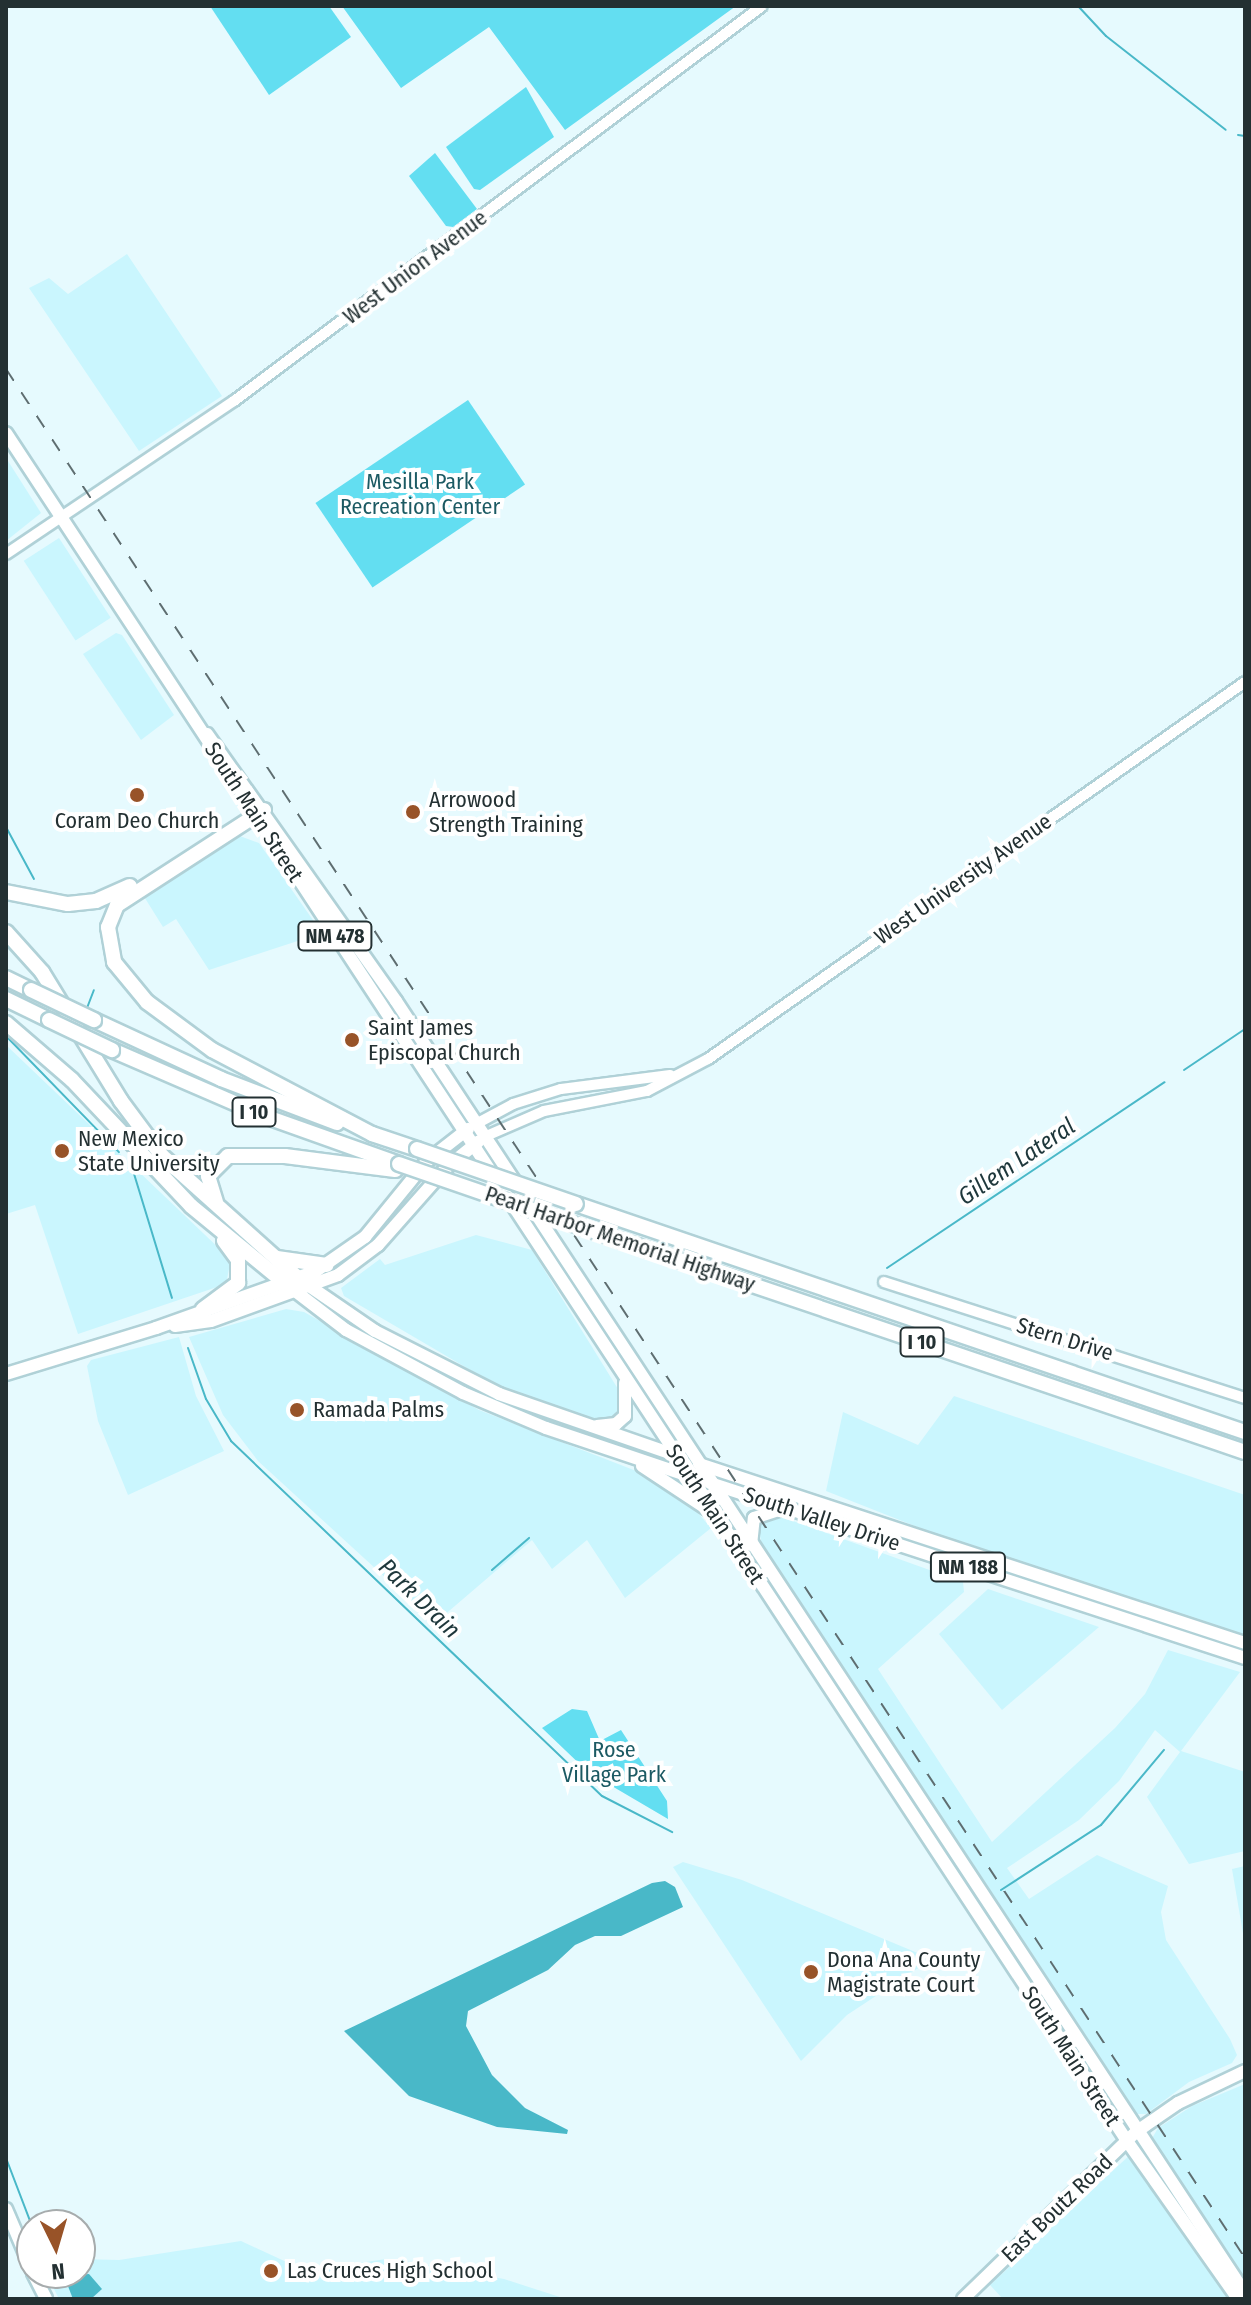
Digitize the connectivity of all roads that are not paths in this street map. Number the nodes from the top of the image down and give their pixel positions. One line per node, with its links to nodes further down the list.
1 (762, 6): 3 (street, West Union Avenue)
2 (6, 433): 3 (main road, South Main Street / NM 478)
3 (61, 518): 4 (street, West Union Avenue); 6 (main road, South Main Street / NM 478)
4 (6, 554)
5 (1245, 682): 12 (street, West University Avenue)
6 (256, 811): 7 (highway); 13 (main road, South Main Street / NM 478); 14 (main road, South Main Street / NM 478); 15 (highway)
7 (6, 892)
8 (6, 932): 20 (highway)
9 (6, 978): 15 (highway, I 10, bridge)
10 (6, 999): 18 (highway, Pearl Harbor Memorial Highway / I 10, bridge)
11 (6, 1023): 19 (highway)
12 (680, 1073): 13 (street, West University Avenue); 16 (street, West University Avenue)
13 (476, 1124): 14 (main road, West University Avenue); 16 (main road, South Main Street / NM 478)
14 (463, 1132): 17 (main road, South Main Street / NM 478); 22 (main road, West University Avenue)
15 (372, 1134): 32 (highway, Pearl Harbor Memorial Highway / I 10, bridge)
16 (484, 1137): 17 (main road, West University Avenue); 36 (main road, South Main Street / NM 478)
17 (472, 1146): 25 (main road, West University Avenue); 29 (main road, South Main Street / NM 478)
18 (398, 1168): 20 (highway); 33 (highway, Pearl Harbor Memorial Highway / I 10, bridge)
19 (191, 1206): 24 (highway); 26 (highway)
20 (235, 1223): 21 (highway)
21 (271, 1256): 22 (highway); 24 (highway)
22 (327, 1265): 24 (main road, West University Avenue)
23 (884, 1282): 30 (street, Stern Drive)
24 (294, 1286): 25 (main road, South Valley Drive / NM 188); 26 (main road); 27 (main road); 34 (main road, South Valley Drive / NM 188)
25 (312, 1288): 31 (main road, South Valley Drive / NM 188)
26 (203, 1309): 27 (main road)
27 (156, 1328): 28 (main road)
28 (6, 1374)
29 (623, 1376): 31 (main road); 35 (main road, South Main Street / NM 478)
30 (1245, 1398)
31 (579, 1424): 35 (main road, South Valley Drive / NM 188)
32 (1245, 1432)
33 (1245, 1452)
34 (619, 1453): 37 (main road, South Valley Drive / NM 188); 40 (main road)
35 (678, 1457): 36 (main road, South Valley Drive / NM 188); 37 (main road, South Main Street / NM 478)
36 (698, 1464): 38 (main road, South Main Street / NM 478); 42 (main road, South Valley Drive / NM 188)
37 (690, 1477): 38 (main road, South Valley Drive / NM 188); 40 (main road, South Main Street / NM 478)
38 (710, 1483): 39 (main road, South Valley Drive / NM 188); 41 (main road, South Main Street / NM 478)
39 (787, 1508): 41 (main road); 43 (main road, South Valley Drive / NM 188)
40 (716, 1516): 45 (main road, South Main Street / NM 478)
41 (751, 1545): 45 (main road, South Main Street / NM 478)
42 (1245, 1643)
43 (1245, 1658)
44 (1245, 2071): 45 (main road, East Boutz Road)
45 (1132, 2136): 48 (main road, South Main Street / NM 478); 49 (main road, East Boutz Road); 50 (main road, South Main Street / NM 478)
46 (6, 2209): 47 (main road)
47 (16, 2232)
48 (1245, 2293)
49 (963, 2299)
50 (1238, 2299)

